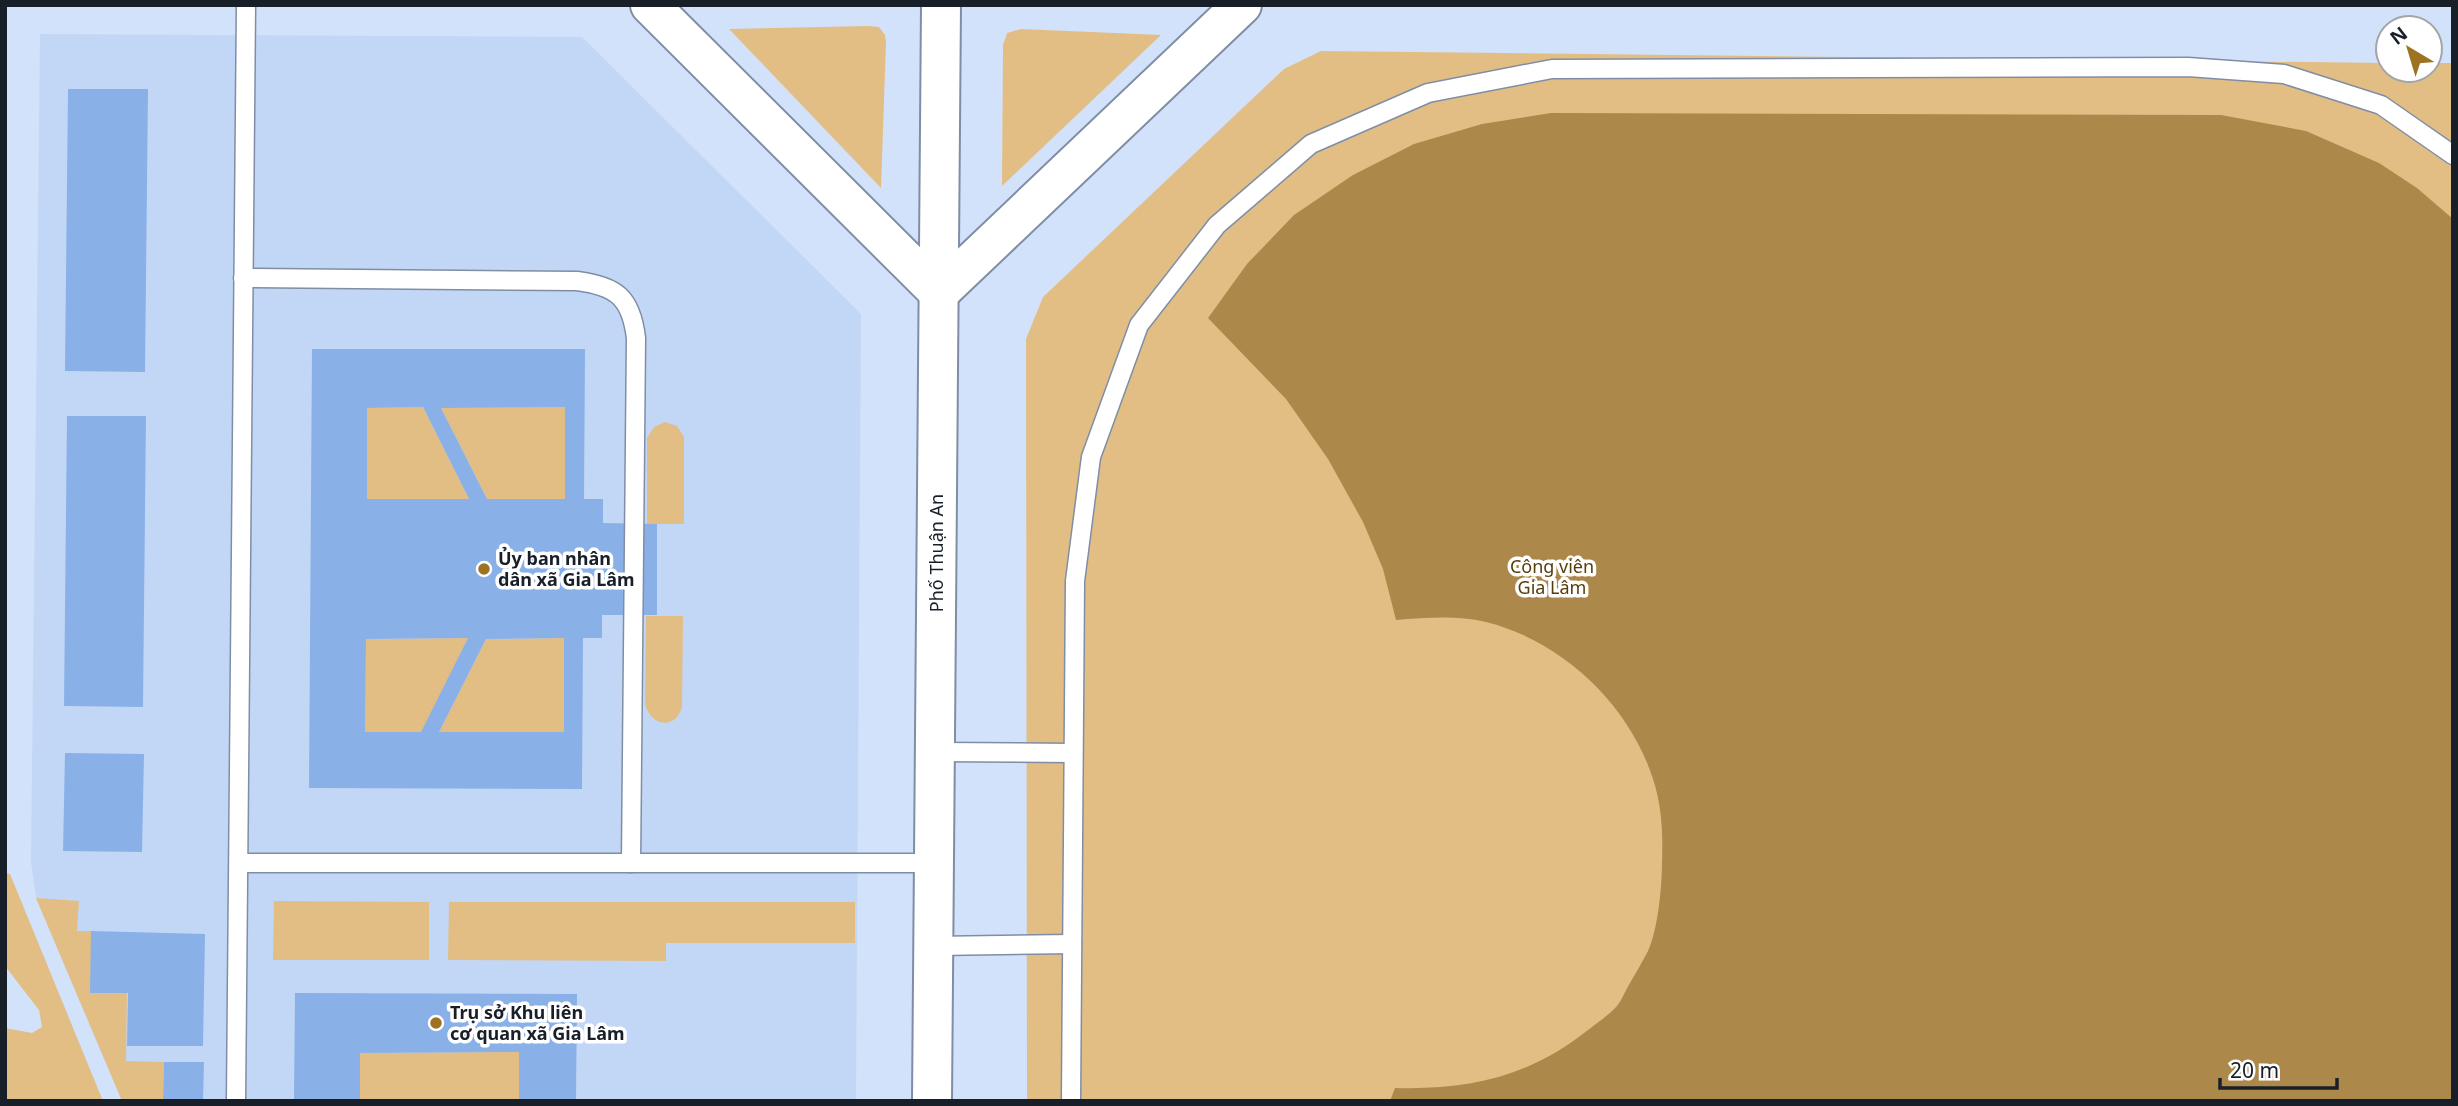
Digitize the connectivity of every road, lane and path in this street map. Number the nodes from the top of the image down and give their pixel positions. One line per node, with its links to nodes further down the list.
1 (246, 5): 6 (lane)
2 (650, 5): 7 (street)
3 (941, 5): 7 (street, Phố Thuận An)
4 (1242, 5): 7 (street)
5 (2453, 155): 9 (lane)
6 (243, 278): 10 (lane); 11 (lane)
7 (939, 293): 8 (street, Phố Thuận An)
8 (935, 752): 9 (lane); 12 (street, Phố Thuận An)
9 (1073, 753): 13 (lane)
10 (239, 863): 11 (lane); 15 (lane)
11 (631, 863): 12 (lane)
12 (934, 863): 14 (street, Phố Thuận An)
13 (1072, 944): 14 (lane); 17 (lane)
14 (934, 946): 16 (street, Phố Thuận An)
15 (236, 1101)
16 (932, 1101)
17 (1071, 1101)

